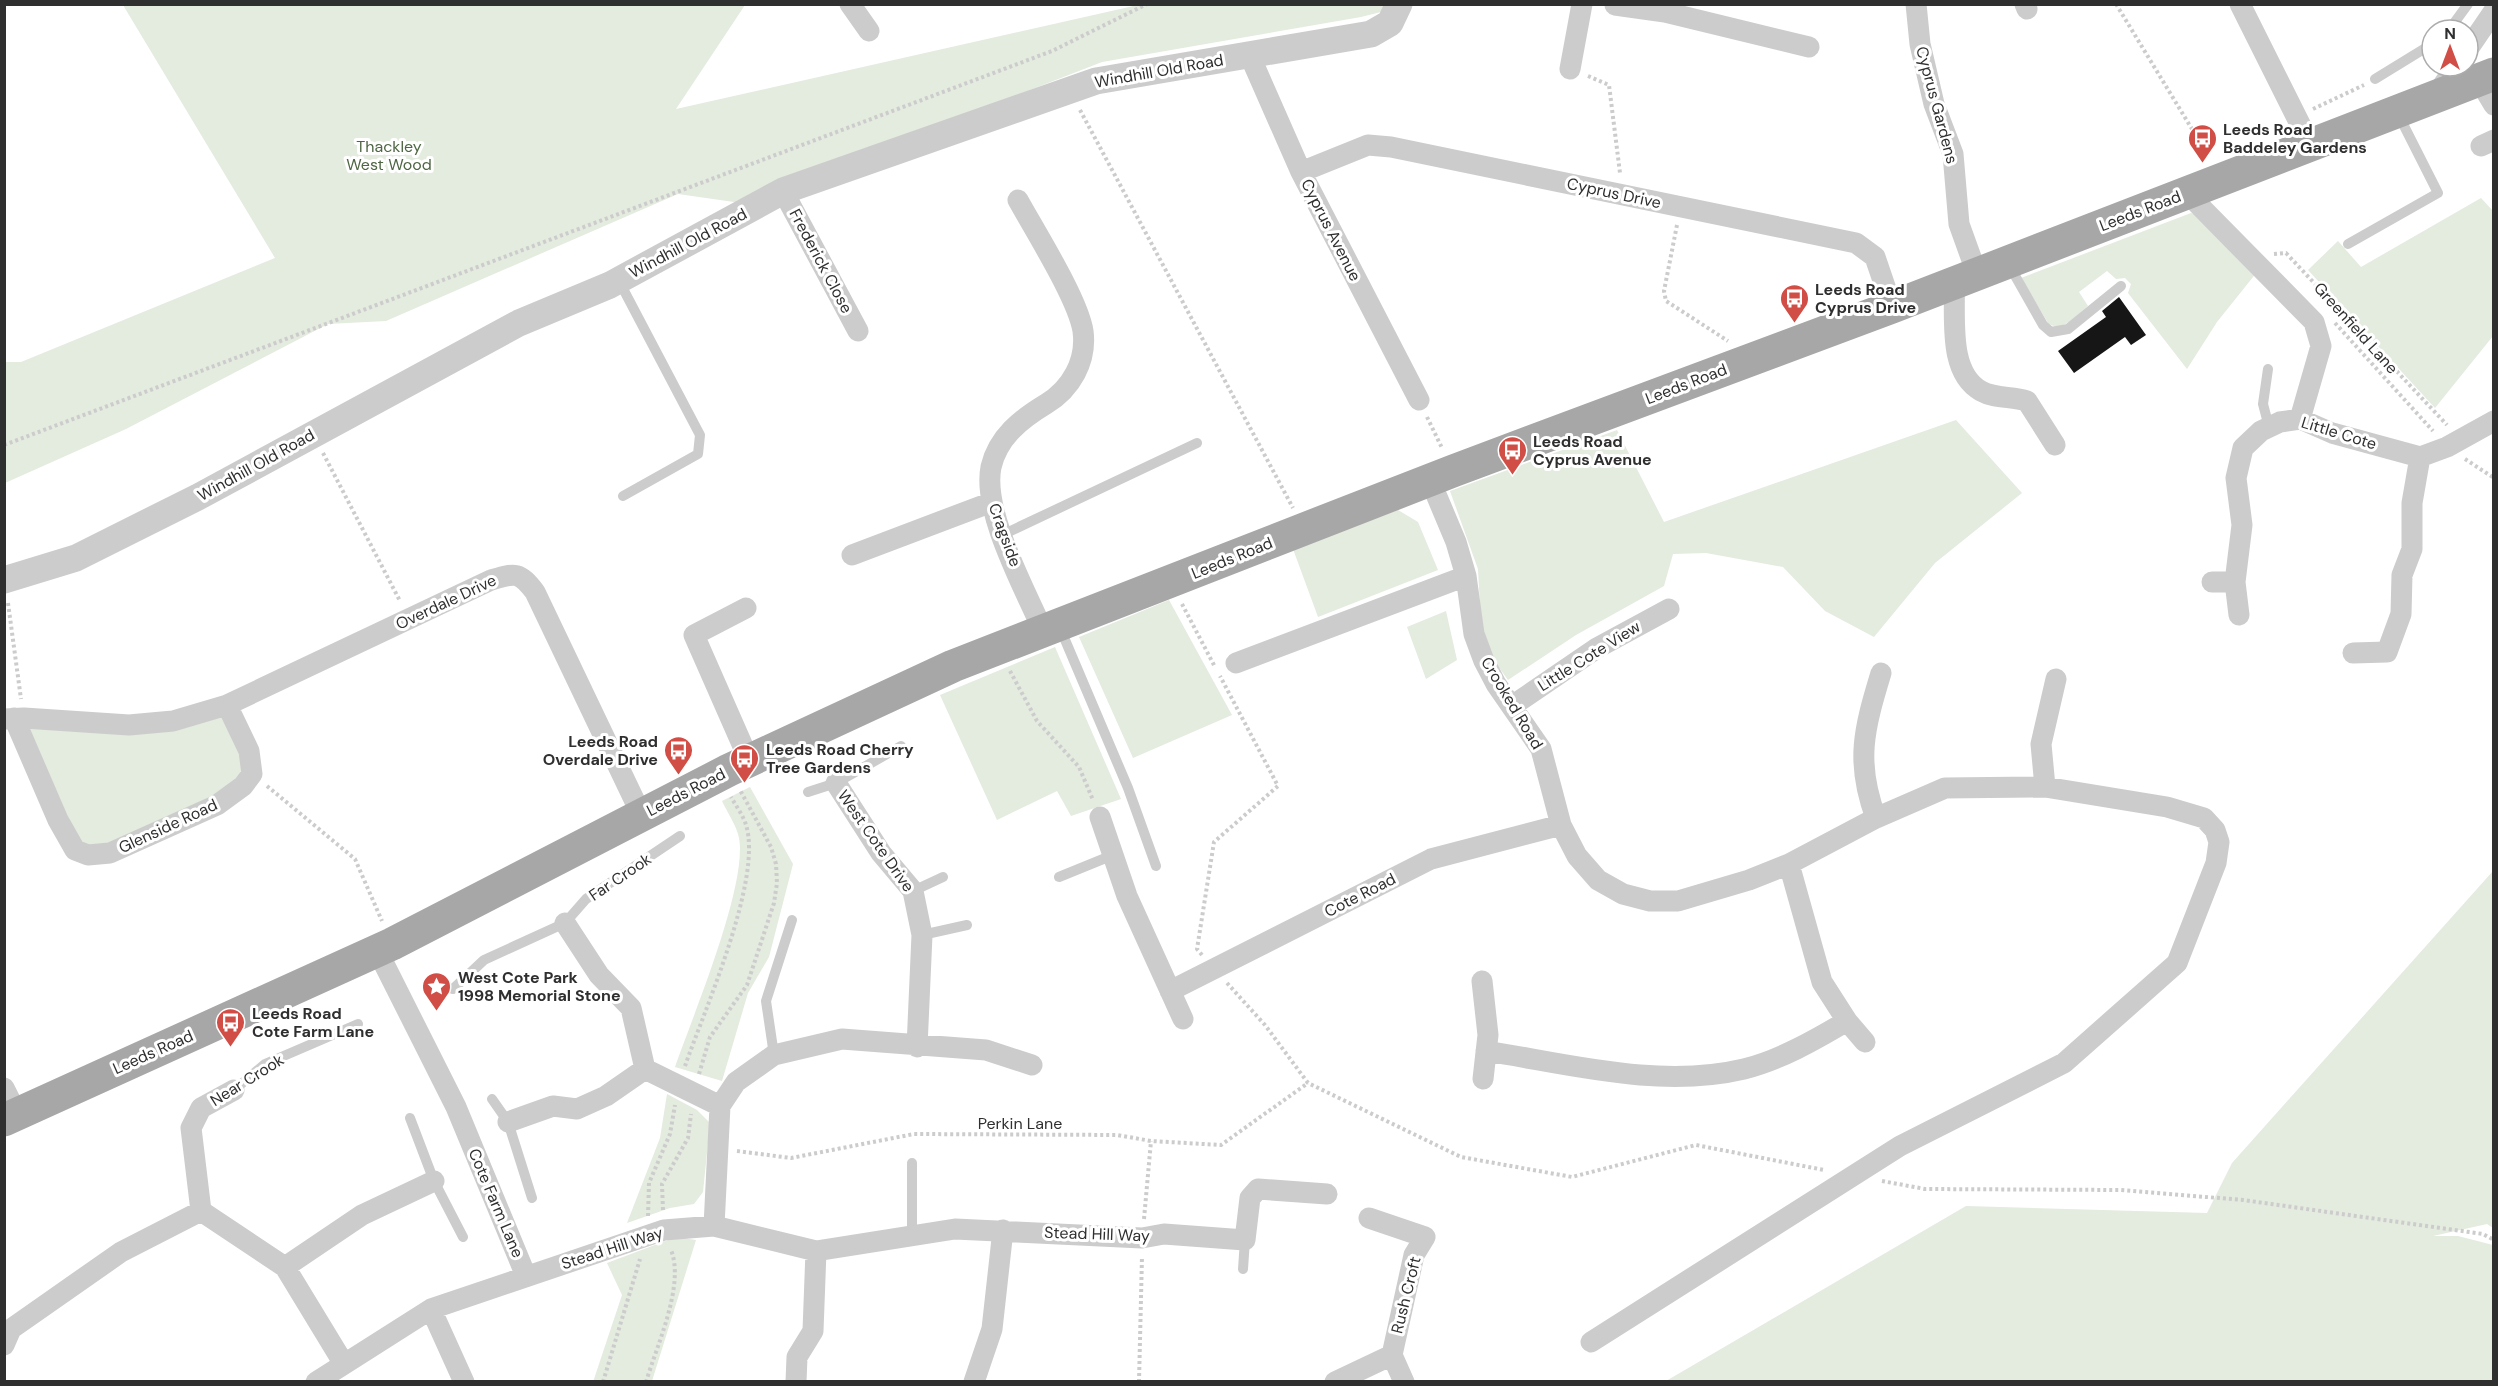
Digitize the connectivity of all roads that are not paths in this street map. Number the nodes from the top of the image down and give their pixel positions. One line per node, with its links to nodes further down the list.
1 (850, 4): 11 (street)
2 (1399, 4): 15 (street, Windhill Old Road)
3 (1582, 4): 16 (street)
4 (1916, 4): 27 (street, Cyprus Gardens)
5 (2240, 4): 20 (street)
6 (2468, 4): 10 (lane)
7 (1613, 5): 8 (street)
8 (1667, 8): 13 (street)
9 (2493, 11): 12 (street)
10 (2458, 18)
11 (869, 31)
12 (2480, 31)
13 (1809, 46)
14 (2420, 51): 17 (lane)
15 (1250, 56): 21 (street, Cyprus Avenue); 22 (street, Windhill Old Road)
16 (1570, 69)
17 (2375, 79)
18 (2481, 81): 19 (main road, Leeds Road)
19 (2397, 113): 20 (main road, Leeds Road); 25 (lane)
20 (2311, 146): 23 (main road, Leeds Road)
21 (1301, 172): 30 (street, Cyprus Drive); 33 (street, Cyprus Avenue)
22 (783, 191): 28 (street, Windhill Old Road); 31 (street, Frederick Close)
23 (2187, 193): 26 (main road, Leeds Road); 34 (street)
24 (1018, 200): 42 (street, Cragside)
25 (2348, 244)
26 (2007, 262): 27 (main road, Leeds Road); 29 (lane)
27 (1965, 278): 30 (main road, Leeds Road); 38 (street, Cyprus Gardens)
28 (619, 281): 41 (lane); 46 (street, Windhill Old Road)
29 (2121, 286)
30 (1892, 307): 40 (main road, Leeds Road)
31 (858, 331)
32 (2268, 369): 36 (lane)
33 (1419, 400)
34 (2300, 419): 36 (street, Little Cote); 39 (street, Little Cote)
35 (2493, 421): 39 (street)
36 (2269, 427): 48 (street, Little Cote)
37 (1197, 443): 43 (lane)
38 (2055, 445)
39 (2420, 457): 53 (street)
40 (1442, 476): 45 (street, Crooked Road); 52 (main road, Leeds Road)
41 (623, 496)
42 (992, 502): 43 (street, Cragside); 44 (street)
43 (1002, 535): 52 (street, Cragside)
44 (852, 555)
45 (1466, 576): 54 (street); 58 (street, Crooked Road)
46 (5, 580)
47 (2212, 582): 48 (street)
48 (2235, 582): 51 (street, Little Cote)
49 (746, 608): 61 (street)
50 (1669, 609): 58 (street, Little Cote View)
51 (2239, 615)
52 (1051, 628): 61 (main road, Leeds Road); 72 (lane)
53 (2353, 653)
54 (1236, 663)
55 (1881, 673): 67 (street)
56 (2056, 679): 63 (street)
57 (227, 705): 59 (street); 59 (street, Glenside Road); 65 (street, Overdale Drive)
58 (1512, 706): 68 (street, Crooked Road)
59 (14, 718)
60 (901, 747): 62 (lane, West Cote Drive)
61 (739, 765): 65 (main road, Leeds Road)
62 (836, 783): 64 (lane, West Cote Drive); 75 (street, West Cote Drive)
63 (2045, 787): 67 (street, Crooked Road); 117 (street, Crooked Road)
64 (808, 792)
65 (641, 814): 80 (main road, Leeds Road)
66 (1100, 817): 70 (street)
67 (1876, 818): 71 (street, Crooked Road)
68 (1561, 825): 71 (street, Crooked Road); 83 (street, Cote Road)
69 (680, 836): 77 (lane, Far Crook)
70 (1113, 855): 74 (lane); 83 (street)
71 (1789, 864): 85 (street)
72 (1156, 866)
73 (943, 877): 75 (lane)
74 (1059, 877)
75 (913, 891): 79 (street, West Cote Drive)
76 (792, 921): 90 (lane)
77 (565, 923): 82 (lane, Far Crook); 92 (street)
78 (967, 925): 79 (lane)
79 (922, 935): 88 (street, West Cote Drive)
80 (385, 947): 97 (main road, Leeds Road); 114 (street, Cote Farm Lane)
81 (1482, 981): 89 (street)
82 (453, 989)
83 (1170, 991): 84 (street)
84 (1183, 1019)
85 (1847, 1021): 87 (street); 89 (street)
86 (358, 1024): 94 (lane, Near Crook)
87 (1865, 1042)
88 (918, 1047): 90 (street); 91 (street)
89 (1486, 1051): 93 (street)
90 (774, 1055): 96 (street)
91 (1032, 1065)
92 (645, 1069): 96 (street); 99 (street)
93 (1483, 1079)
94 (234, 1090): 104 (street, Near Crook)
95 (492, 1099): 99 (lane)
96 (720, 1106): 106 (street)
97 (9, 1107)
98 (410, 1118): 101 (lane)
99 (508, 1122): 103 (lane)
100 (912, 1163): 108 (lane)
101 (434, 1181): 109 (lane); 112 (street)
102 (1327, 1194): 110 (street)
103 (532, 1198)
104 (201, 1211): 112 (street); 116 (street)
105 (1369, 1218): 118 (street, Rush Croft)
106 (714, 1226): 111 (street, Stead Hill Way); 114 (street, Stead Hill Way)
107 (1003, 1230): 108 (street, Stead Hill Way); 110 (street, Stead Hill Way); 123 (street)
108 (912, 1235): 111 (street, Stead Hill Way)
109 (463, 1237)
110 (1245, 1240): 113 (lane)
111 (816, 1251): 122 (street)
112 (285, 1267): 119 (street)
113 (1243, 1269)
114 (526, 1276): 115 (street, Cote Farm Lane)
115 (431, 1309): 119 (street, Cote Farm Lane); 121 (street)
116 (7, 1331)
117 (1591, 1342)
118 (1392, 1355): 124 (street, Rush Croft); 125 (street, Rush Croft)
119 (344, 1364): 120 (street, Cote Farm Lane)
120 (316, 1382)
121 (464, 1382)
122 (796, 1382)
123 (974, 1382)
124 (1335, 1382)
125 (1404, 1382)

